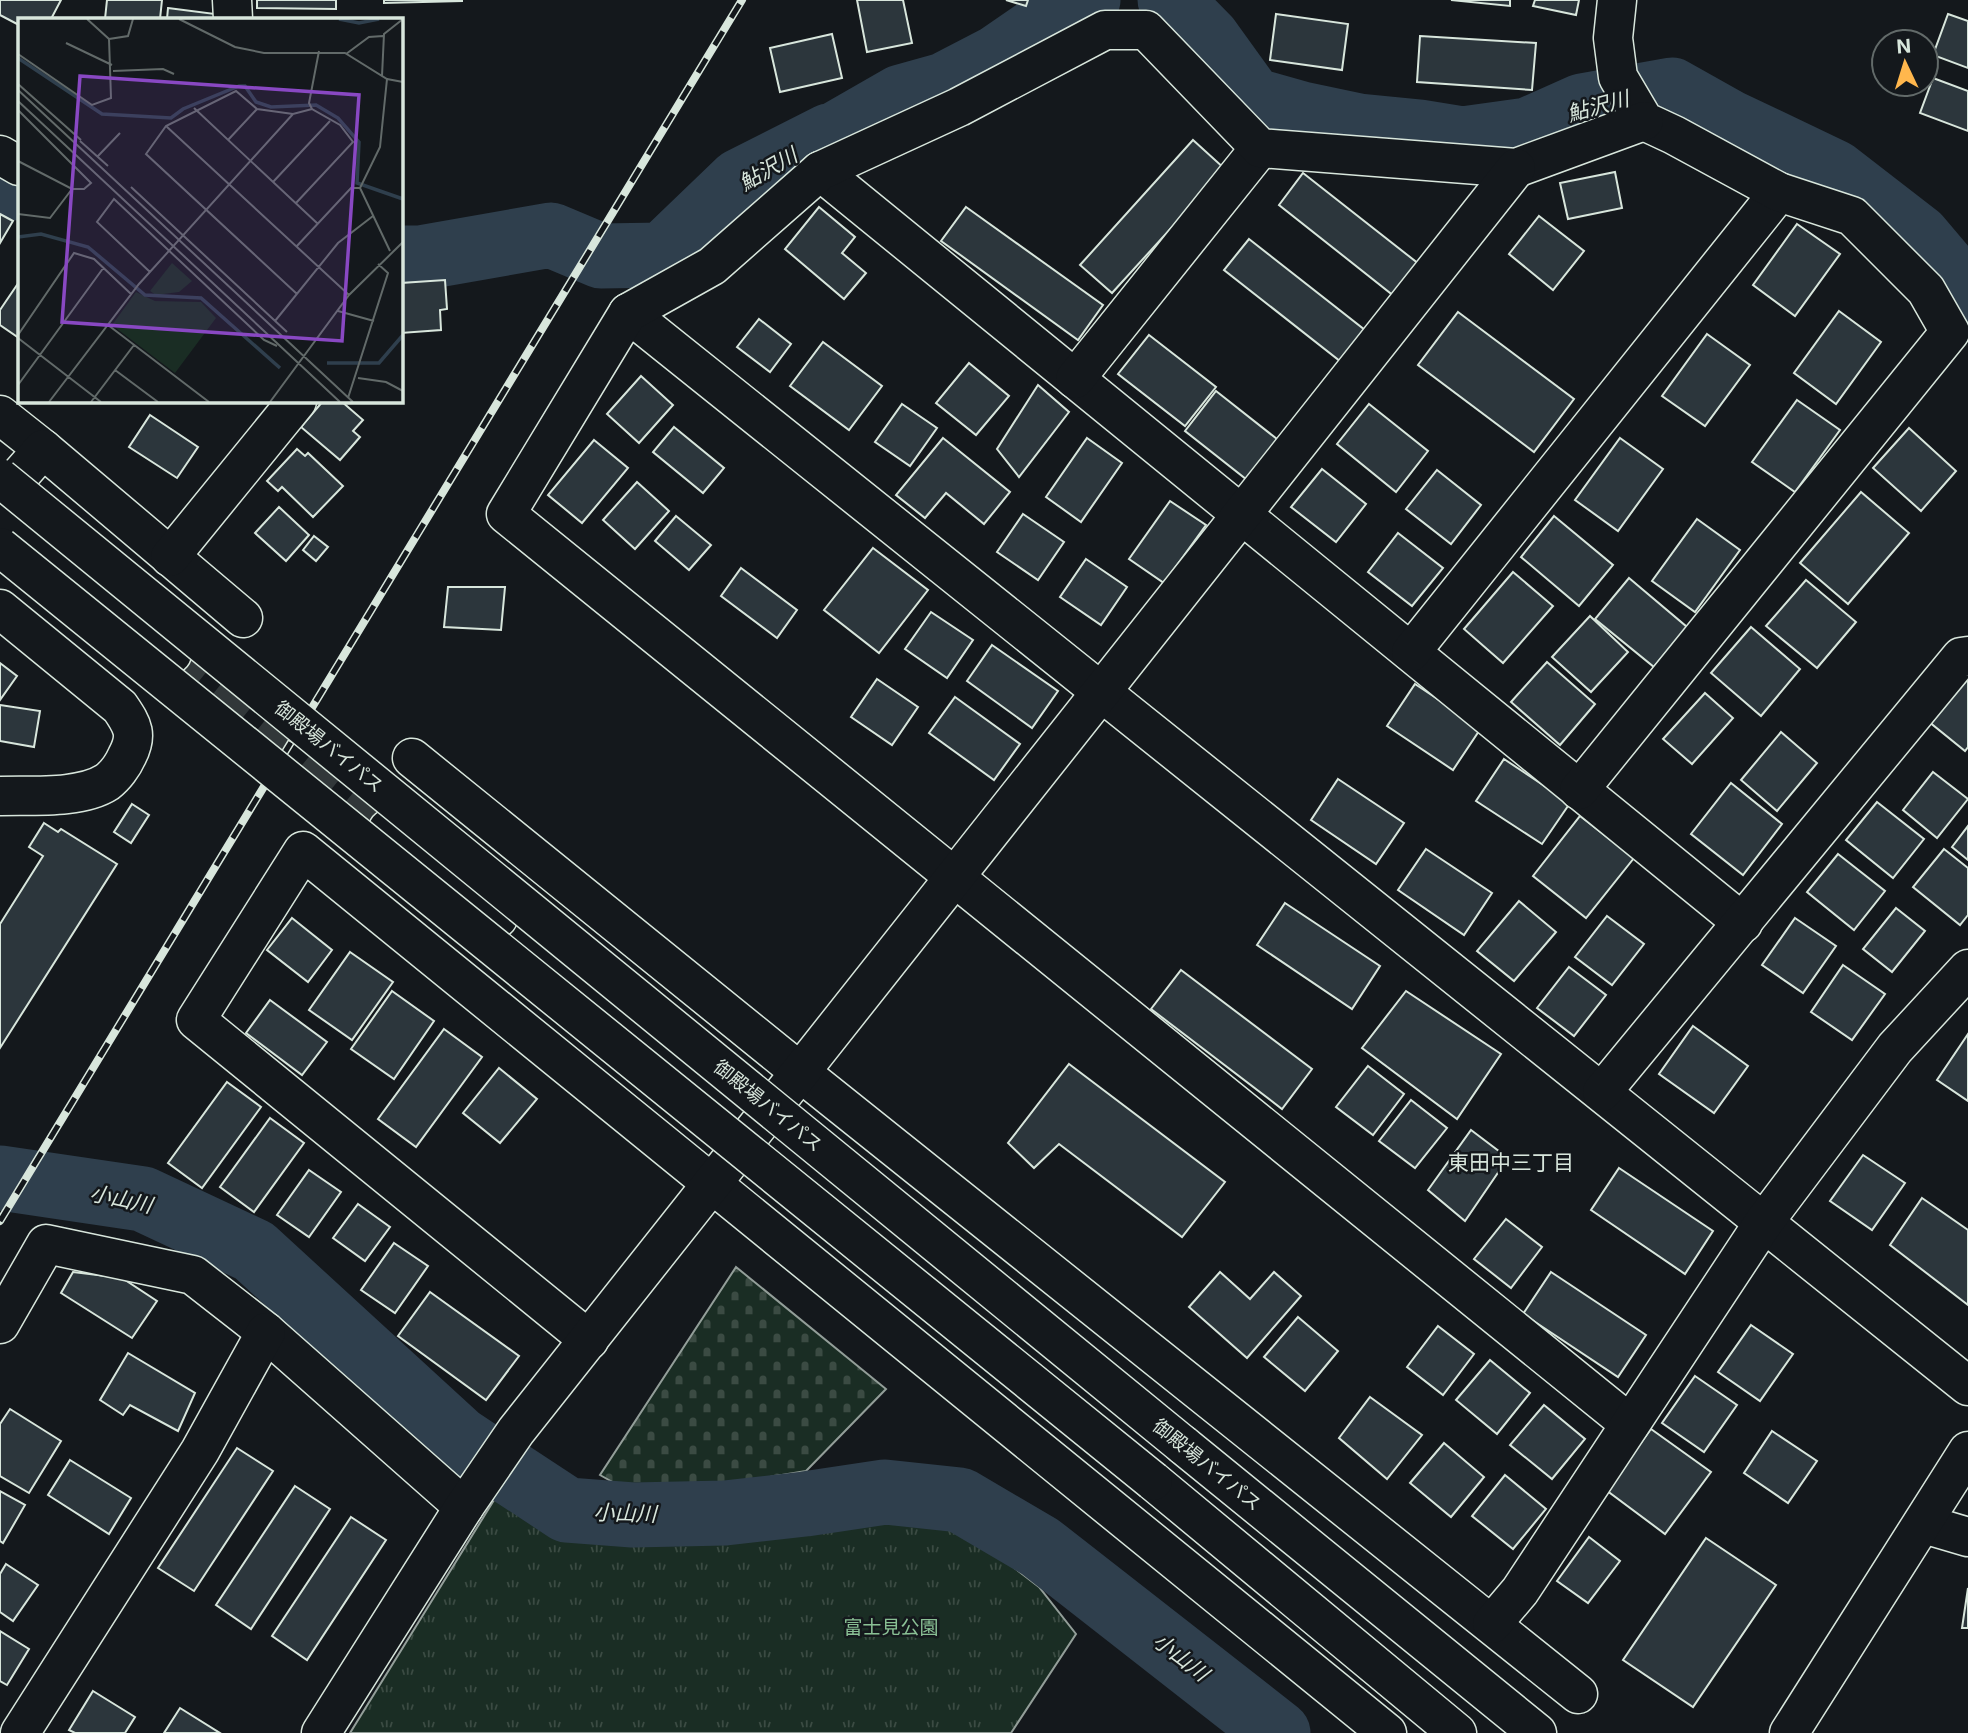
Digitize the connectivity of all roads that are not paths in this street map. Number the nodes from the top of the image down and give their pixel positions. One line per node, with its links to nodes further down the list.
1 (232, 0): 3 (main road)
2 (1617, 0): 4 (main road)
3 (233, 18)
4 (1644, 121): 8 (main road); 10 (main road)
5 (1260, 148): 8 (main road); 9 (main road); 12 (main road)
6 (0, 155): 7 (main road)
7 (18, 165)
8 (1516, 168): 19 (main road)
9 (820, 171): 11 (main road); 12 (main road)
10 (1780, 192): 24 (main road); 29 (main road)
11 (628, 313): 27 (main road); 33 (main road)
12 (1075, 379): 19 (main road)
13 (296, 402): 21 (main road)
14 (0, 415): 15 (main road)
15 (43, 449): 17 (main road); 21 (main road)
16 (0, 478): 57 (main road, 御殿場バイパス, bridge)
17 (0, 498)
18 (0, 513): 25 (main road)
19 (1241, 514): 24 (main road); 27 (main road)
20 (0, 547): 56 (main road, bridge)
21 (170, 557): 23 (main road)
22 (0, 609): 30 (main road)
23 (243, 618)
24 (1411, 652): 29 (main road)
25 (172, 654)
26 (1968, 656): 35 (main road)
27 (1102, 691): 33 (main road); 39 (main road)
28 (412, 758): 32 (main road)
29 (1579, 790): 35 (main road)
30 (0, 796)
31 (388, 829): 34 (main road)
32 (542, 866): 34 (main road); 38 (main road)
33 (955, 877): 38 (main road); 46 (main road)
34 (498, 918): 37 (main road)
35 (1743, 923): 39 (main road)
36 (1968, 969): 41 (main road)
37 (452, 973): 40 (main road); 44 (main road)
38 (800, 1072): 40 (main road); 51 (main road)
39 (1602, 1092): 41 (main road)
40 (712, 1183): 44 (main road); 55 (main road)
41 (1764, 1222): 45 (main road); 46 (main road)
42 (0, 1324): 43 (main road)
43 (266, 1332): 48 (main road); 53 (main road)
44 (589, 1340): 48 (main road)
45 (1968, 1386)
46 (1630, 1424): 51 (main road)
47 (1968, 1451): 49 (main road)
48 (469, 1499): 54 (main road)
49 (1924, 1524): 50 (main road); 58 (main road)
50 (1968, 1537)
51 (1492, 1624): 52 (main road)
52 (1578, 1693)
53 (20, 1733)
54 (321, 1733)
55 (1387, 1733)
56 (1457, 1733)
57 (1537, 1733)
58 (1789, 1733)

